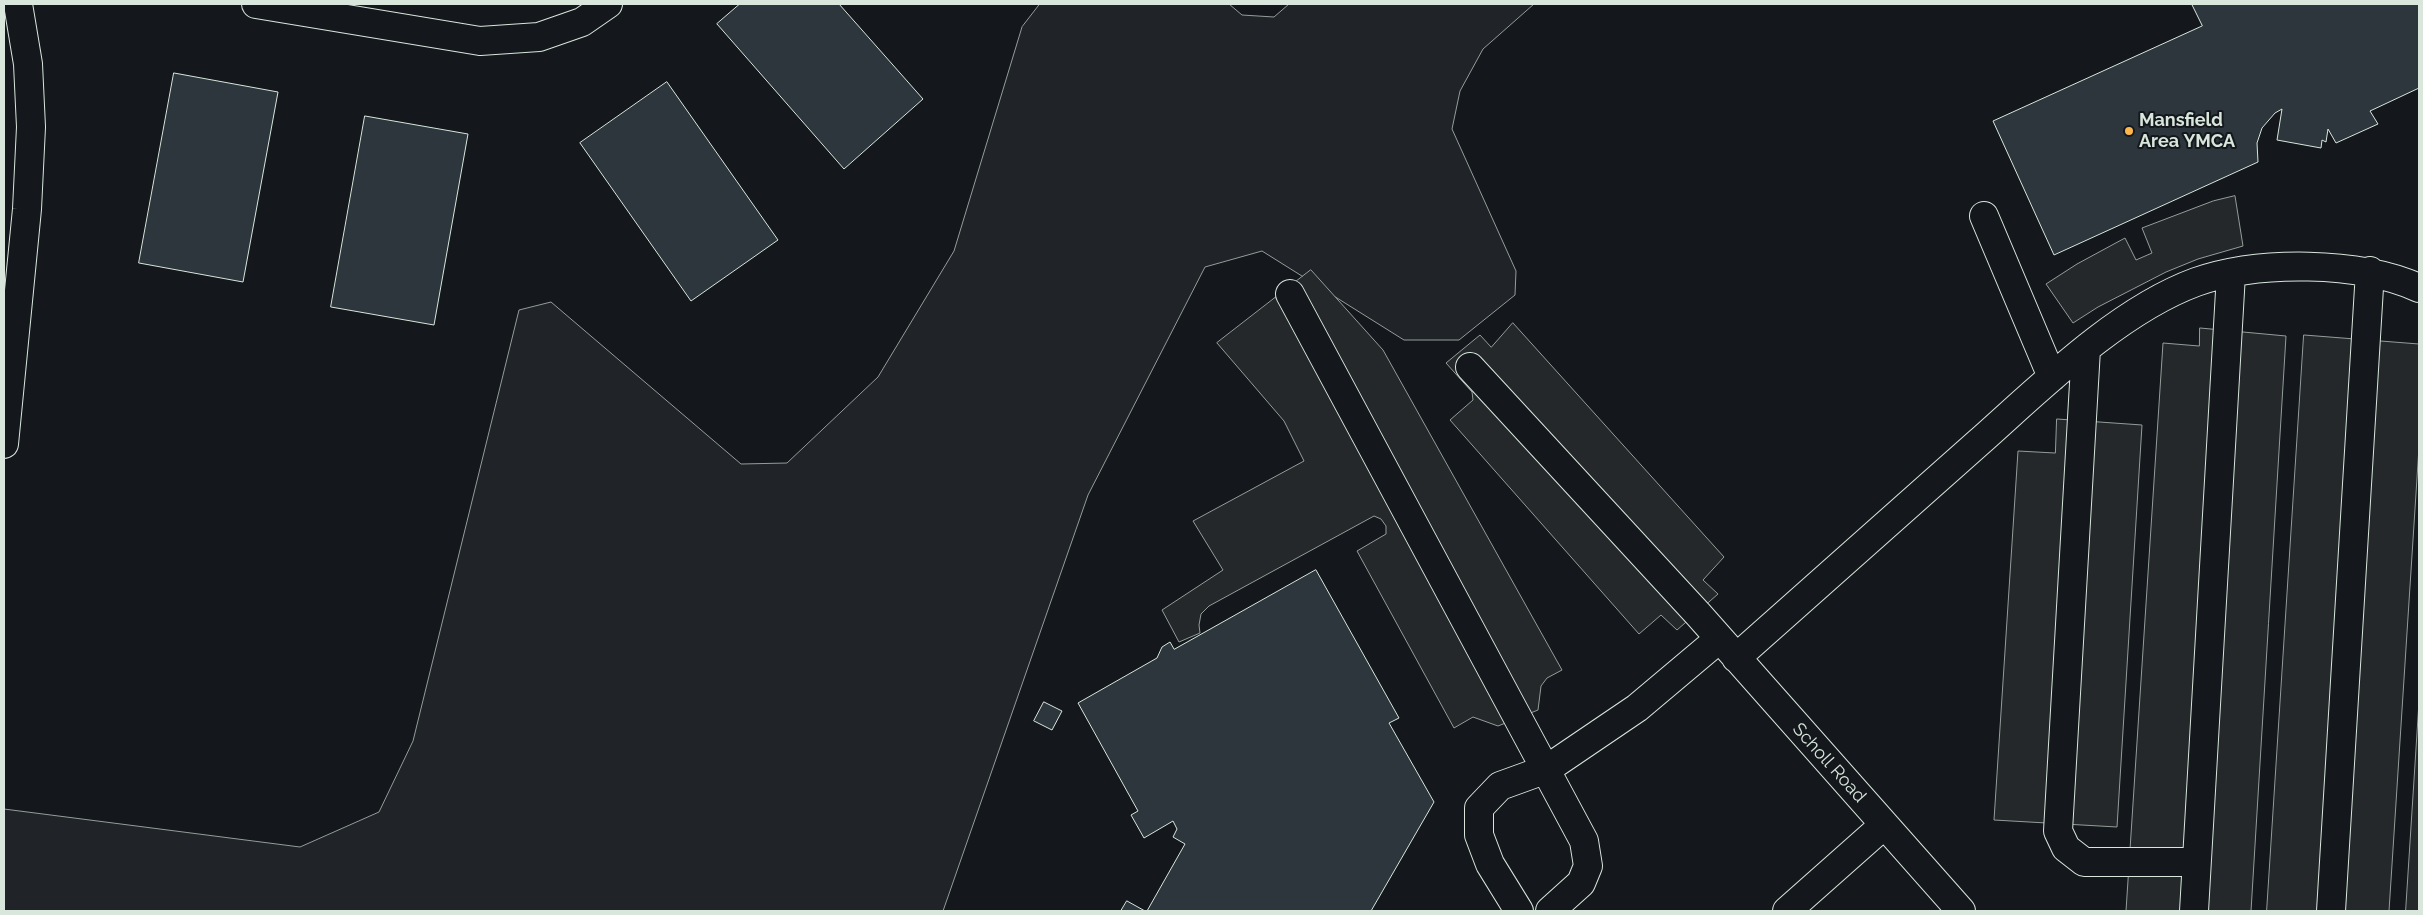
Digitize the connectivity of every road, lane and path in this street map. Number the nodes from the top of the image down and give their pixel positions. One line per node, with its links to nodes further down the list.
1 (18, 4): 12 (street)
2 (256, 4): 3 (street)
3 (608, 4)
4 (1984, 216): 11 (street)
5 (2370, 271): 6 (street); 7 (street); 22 (street)
6 (2231, 274): 9 (street); 16 (street)
7 (2419, 288)
8 (1290, 294): 14 (street)
9 (2086, 349): 11 (street); 16 (street)
10 (1470, 367): 13 (street, Scholl Road)
11 (2052, 377): 13 (street)
12 (4, 444)
13 (1728, 648): 14 (street); 15 (street, Scholl Road)
14 (1547, 769): 17 (street); 18 (street)
15 (1884, 825): 19 (street); 20 (street, Scholl Road)
16 (2196, 862): 21 (street)
17 (1519, 911)
18 (1550, 911)
19 (1787, 911)
20 (1961, 911)
21 (2194, 911)
22 (2331, 911)

